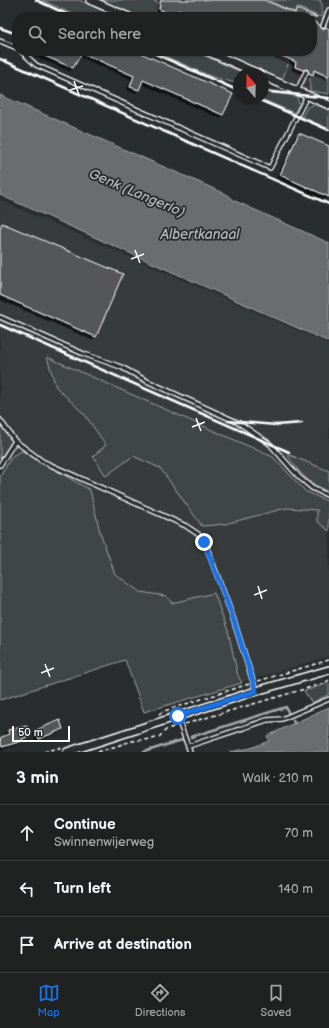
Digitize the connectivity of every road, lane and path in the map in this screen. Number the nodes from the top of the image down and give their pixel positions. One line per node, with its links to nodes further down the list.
1 (90, 0): 3 (street)
2 (329, 10): 4 (lane)
3 (118, 12)
4 (323, 26)
5 (0, 41): 6 (lane)
6 (12, 46)
7 (26, 56): 13 (lane)
8 (218, 56): 9 (street)
9 (245, 68)
10 (306, 72): 12 (lane)
11 (269, 79): 12 (street)
12 (297, 91): 13 (street)
13 (307, 96): 14 (street)
14 (329, 105)
15 (0, 317): 19 (lane)
16 (0, 420): 17 (lane)
17 (15, 441): 18 (lane); 22 (lane)
18 (0, 465)
19 (329, 496)
20 (329, 670): 22 (street)
21 (329, 680): 25 (path)
22 (256, 691): 24 (street)
23 (329, 699): 26 (lane)
24 (178, 716): 25 (lane); 27 (street)
25 (182, 725): 26 (lane); 28 (path)
26 (189, 746): 29 (lane)
27 (67, 752)
28 (98, 752)
29 (190, 752)

